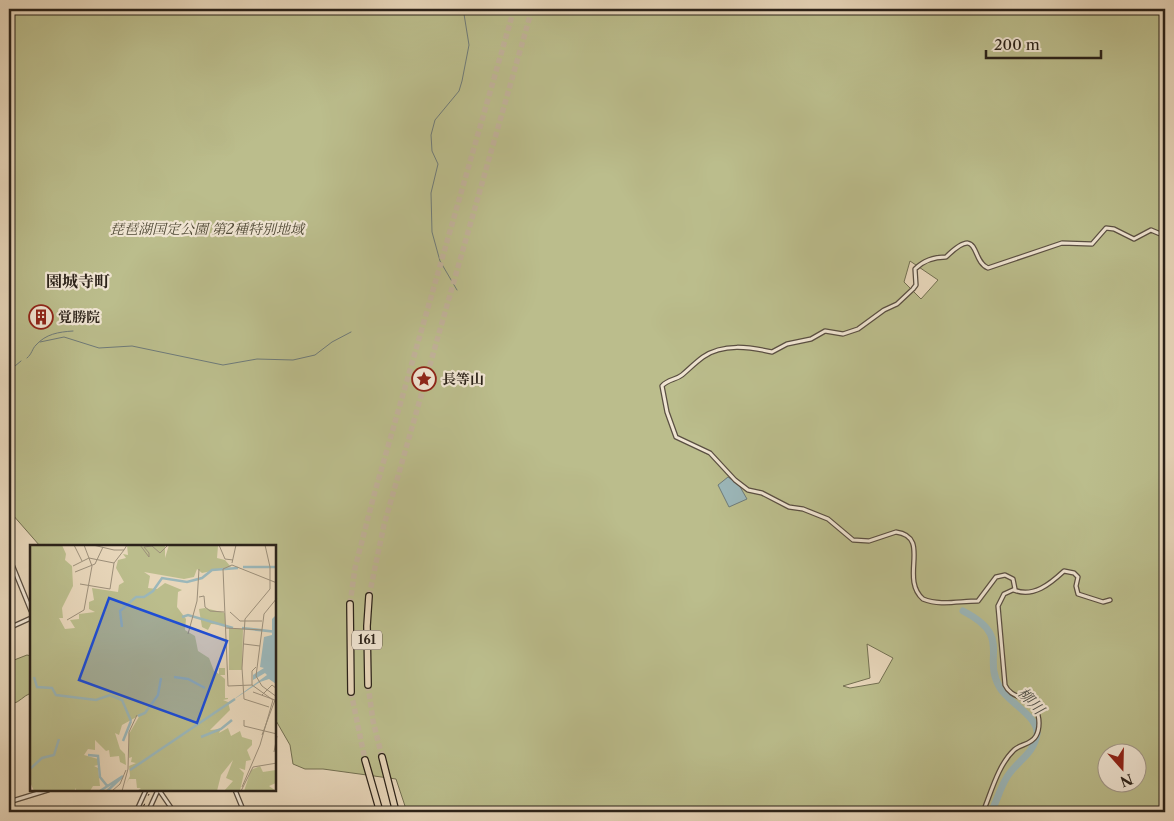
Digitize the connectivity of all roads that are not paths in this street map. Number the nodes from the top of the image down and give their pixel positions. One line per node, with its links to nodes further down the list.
1 (1165, 236): 3 (street)
2 (9, 557): 7 (street)
3 (1014, 590): 5 (street); 26 (street)
4 (369, 596): 10 (highway, 161)
5 (1110, 600)
6 (350, 604): 11 (highway, 161)
7 (30, 609)
8 (30, 618): 9 (street)
9 (9, 628)
10 (368, 685)
11 (350, 692)
12 (382, 757): 25 (highway)
13 (365, 760): 24 (highway)
14 (45, 791): 19 (street)
15 (146, 791): 20 (street)
16 (158, 791): 21 (street)
17 (159, 791): 22 (street)
18 (235, 791): 23 (street)
19 (9, 802)
20 (136, 812)
21 (148, 812)
22 (174, 812)
23 (244, 812)
24 (380, 812)
25 (396, 812)
26 (983, 812)

